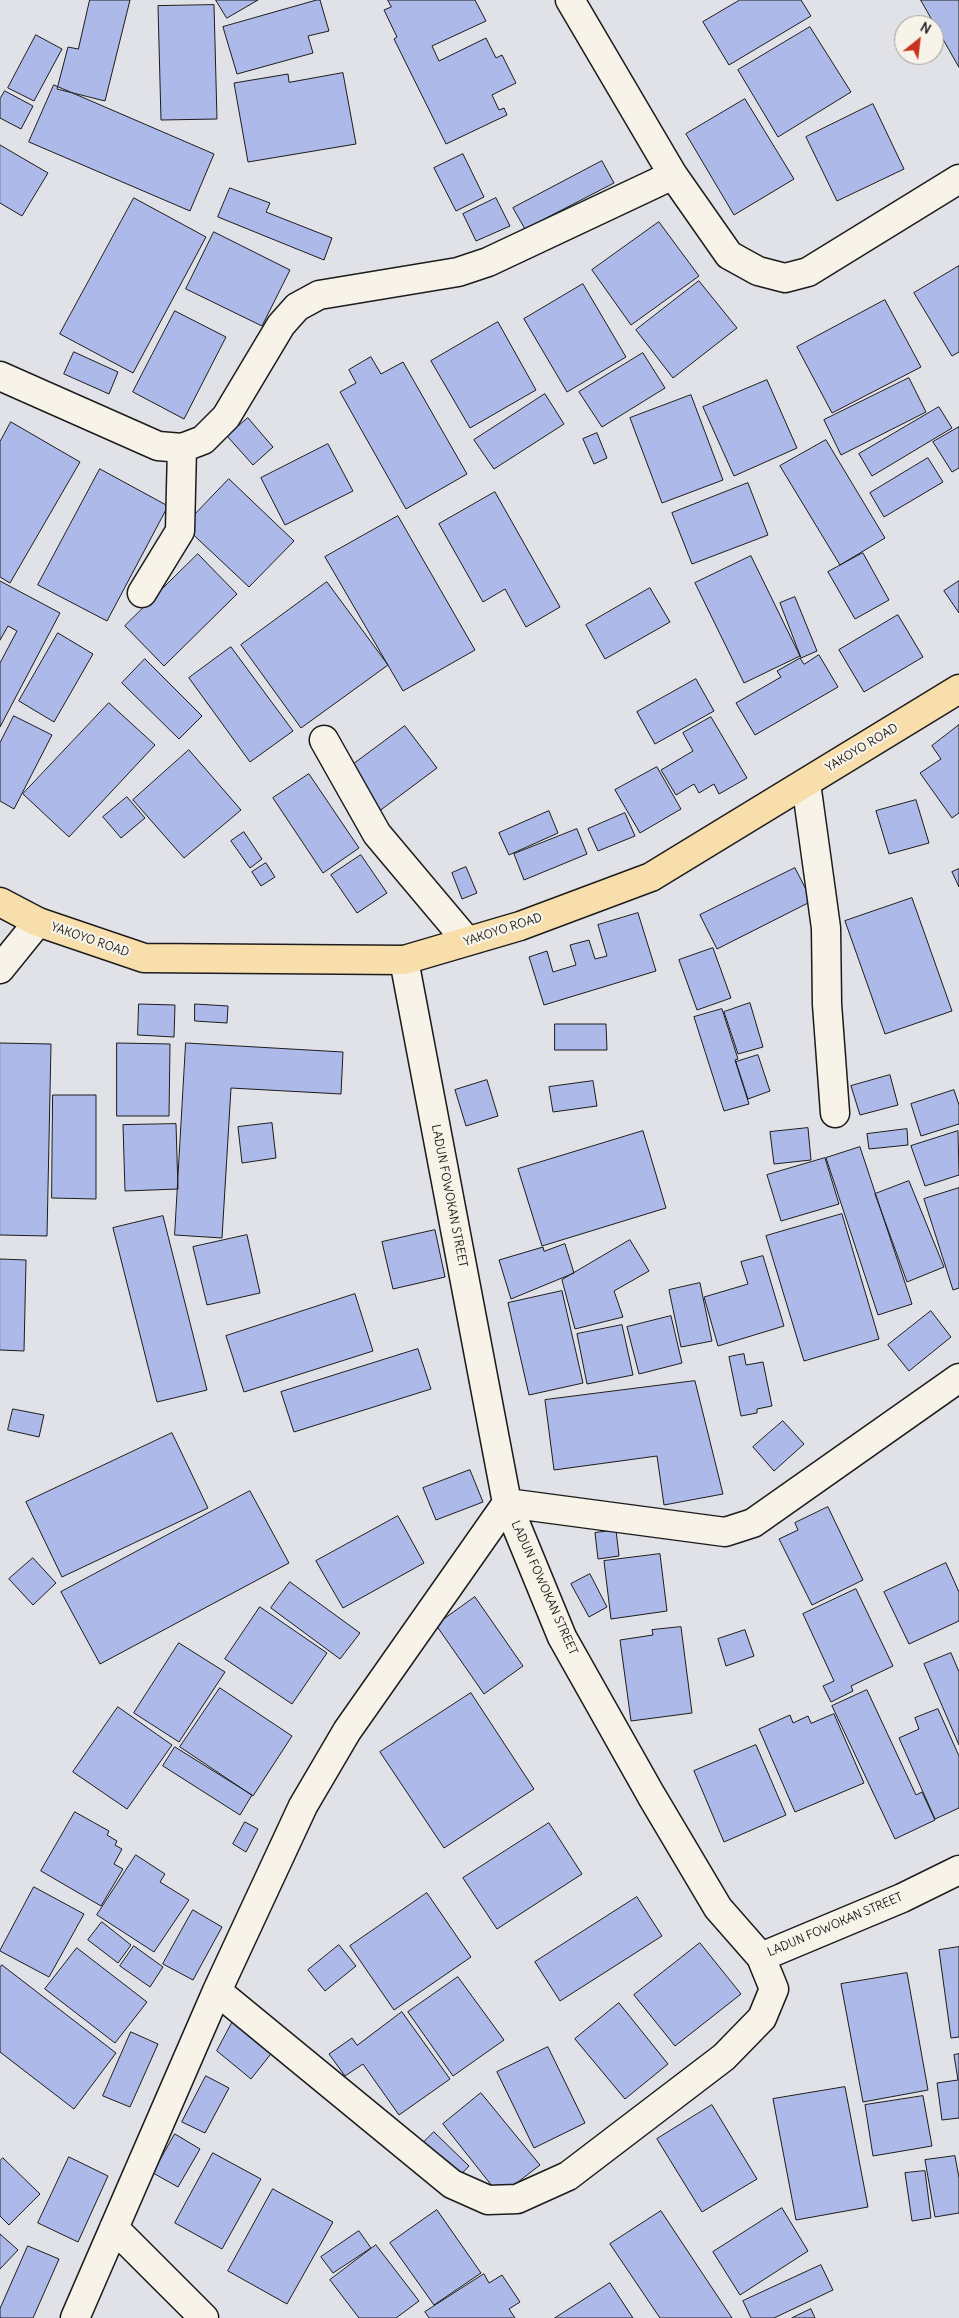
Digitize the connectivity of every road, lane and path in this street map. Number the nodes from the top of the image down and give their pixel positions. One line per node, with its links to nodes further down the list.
1 (570, 0): 2 (street)
2 (673, 175): 3 (street); 5 (street)
3 (959, 179)
4 (0, 376): 5 (street)
5 (182, 448): 6 (street)
6 (142, 593)
7 (959, 689): 9 (main road, YAKOYO ROAD)
8 (324, 740): 12 (street)
9 (806, 783): 12 (main road, YAKOYO ROAD); 15 (street)
10 (0, 902): 11 (main road, YAKOYO ROAD)
11 (38, 922): 13 (main road, YAKOYO ROAD); 14 (street)
12 (467, 941): 13 (main road, YAKOYO ROAD)
13 (404, 960): 17 (street, LADUN FOWOKAN STREET)
14 (0, 969)
15 (835, 1113)
16 (959, 1378): 17 (street)
17 (507, 1503): 19 (street, LADUN FOWOKAN STREET); 20 (street)
18 (959, 1870): 19 (street, LADUN FOWOKAN STREET)
19 (761, 1956): 20 (street)
20 (217, 1991): 21 (street)
21 (114, 2228): 22 (street); 23 (street)
22 (75, 2318)
23 (204, 2318)

